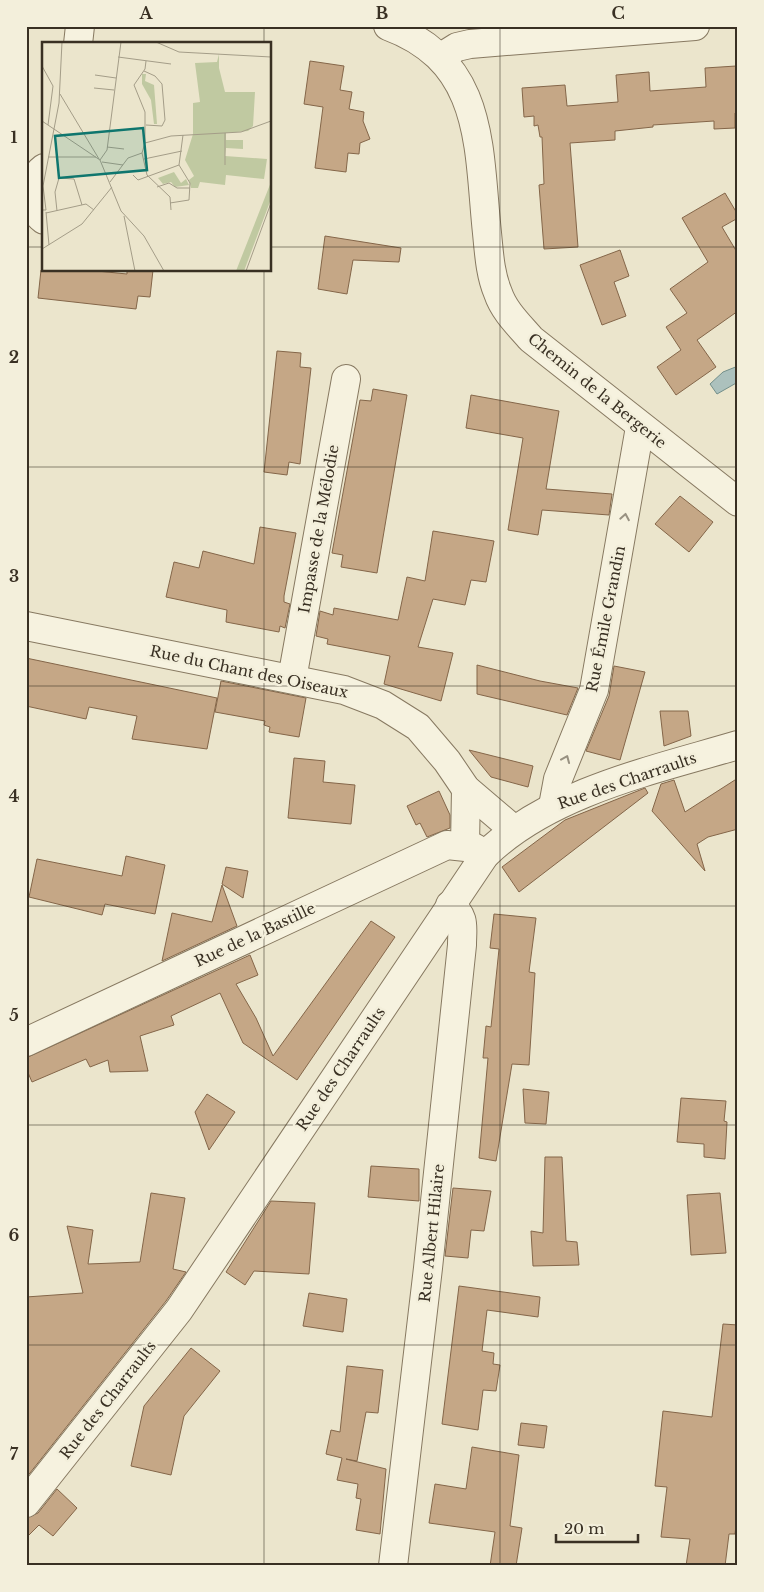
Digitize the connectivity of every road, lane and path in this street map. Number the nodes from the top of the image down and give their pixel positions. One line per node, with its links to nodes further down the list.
1 (80, 26): 5 (street)
2 (388, 26): 6 (street, Chemin de la Bergerie)
3 (696, 26): 4 (street)
4 (559, 32): 6 (street)
5 (78, 42)
6 (441, 57): 10 (street, Chemin de la Bergerie)
7 (42, 170): 8 (street)
8 (42, 218)
9 (346, 379): 13 (street, Impasse de la Mélodie)
10 (640, 427): 11 (street, Chemin de la Bergerie); 16 (street, Rue Émile Grandin, one-way to 10)
11 (738, 502)
12 (26, 626): 13 (street, Rue du Chant des Oiseaux)
13 (292, 680): 15 (street, Rue du Chant des Oiseaux)
14 (738, 744): 16 (street, Rue des Charraults)
15 (466, 788): 17 (street, Rue du Chant des Oiseaux); 18 (street)
16 (553, 806): 17 (street, Rue des Charraults)
17 (513, 829): 18 (street, Rue des Charraults)
18 (475, 850): 19 (street, Rue des Charraults); 20 (street, Rue de la Bastille)
19 (450, 905): 21 (street, Rue des Charraults); 22 (street, Rue Albert Hilaire)
20 (26, 1042)
21 (26, 1503)
22 (393, 1566)

